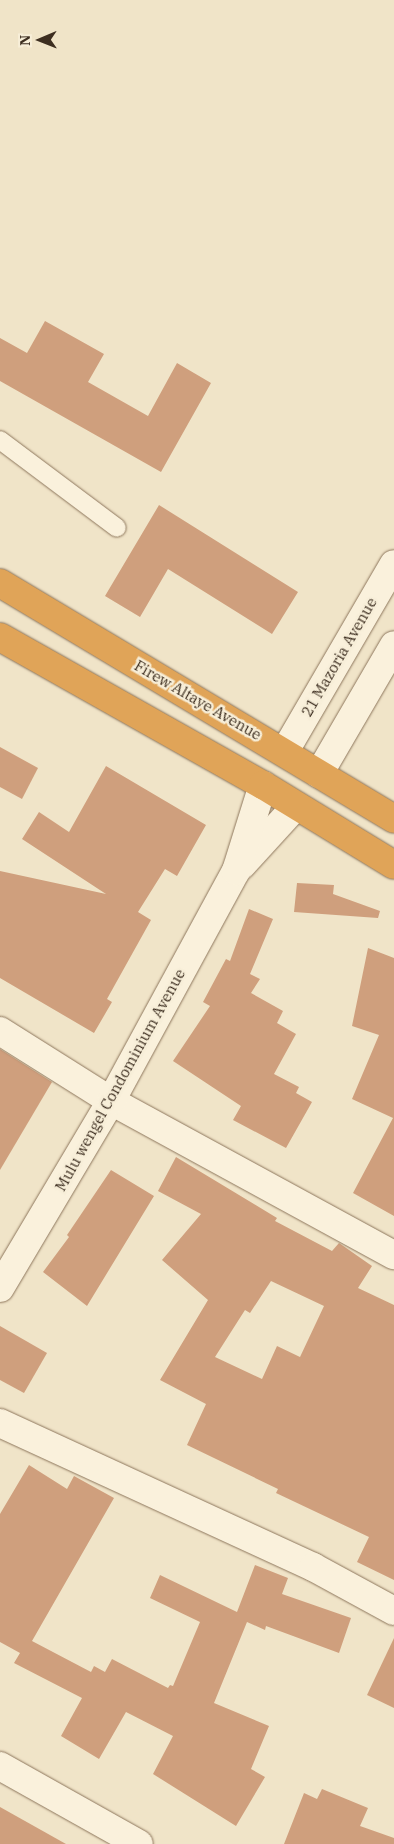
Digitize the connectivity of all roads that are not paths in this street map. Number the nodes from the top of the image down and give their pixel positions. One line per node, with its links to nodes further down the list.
1 (0, 440): 2 (lane)
2 (117, 528)
3 (394, 564): 7 (street, 21 Mazoria Avenue)
4 (0, 584): 7 (highway, Firew Altaye Avenue)
5 (0, 636): 9 (highway)
6 (394, 645): 8 (street)
7 (284, 751): 8 (highway, Firew Altaye Avenue); 9 (highway)
8 (319, 774): 10 (highway); 11 (highway, Firew Altaye Avenue)
9 (263, 786): 10 (highway); 13 (street)
10 (295, 807): 12 (highway); 13 (street)
11 (394, 819)
12 (394, 865)
13 (236, 871): 15 (street, Mulu wengel Condominium Avenue)
14 (0, 1031): 15 (street)
15 (111, 1101): 16 (street); 17 (street, Mulu wengel Condominium Avenue)
16 (394, 1255)
17 (0, 1288)
18 (0, 1422): 19 (street)
19 (394, 1611)
20 (0, 1766): 21 (street)
21 (139, 1844)

